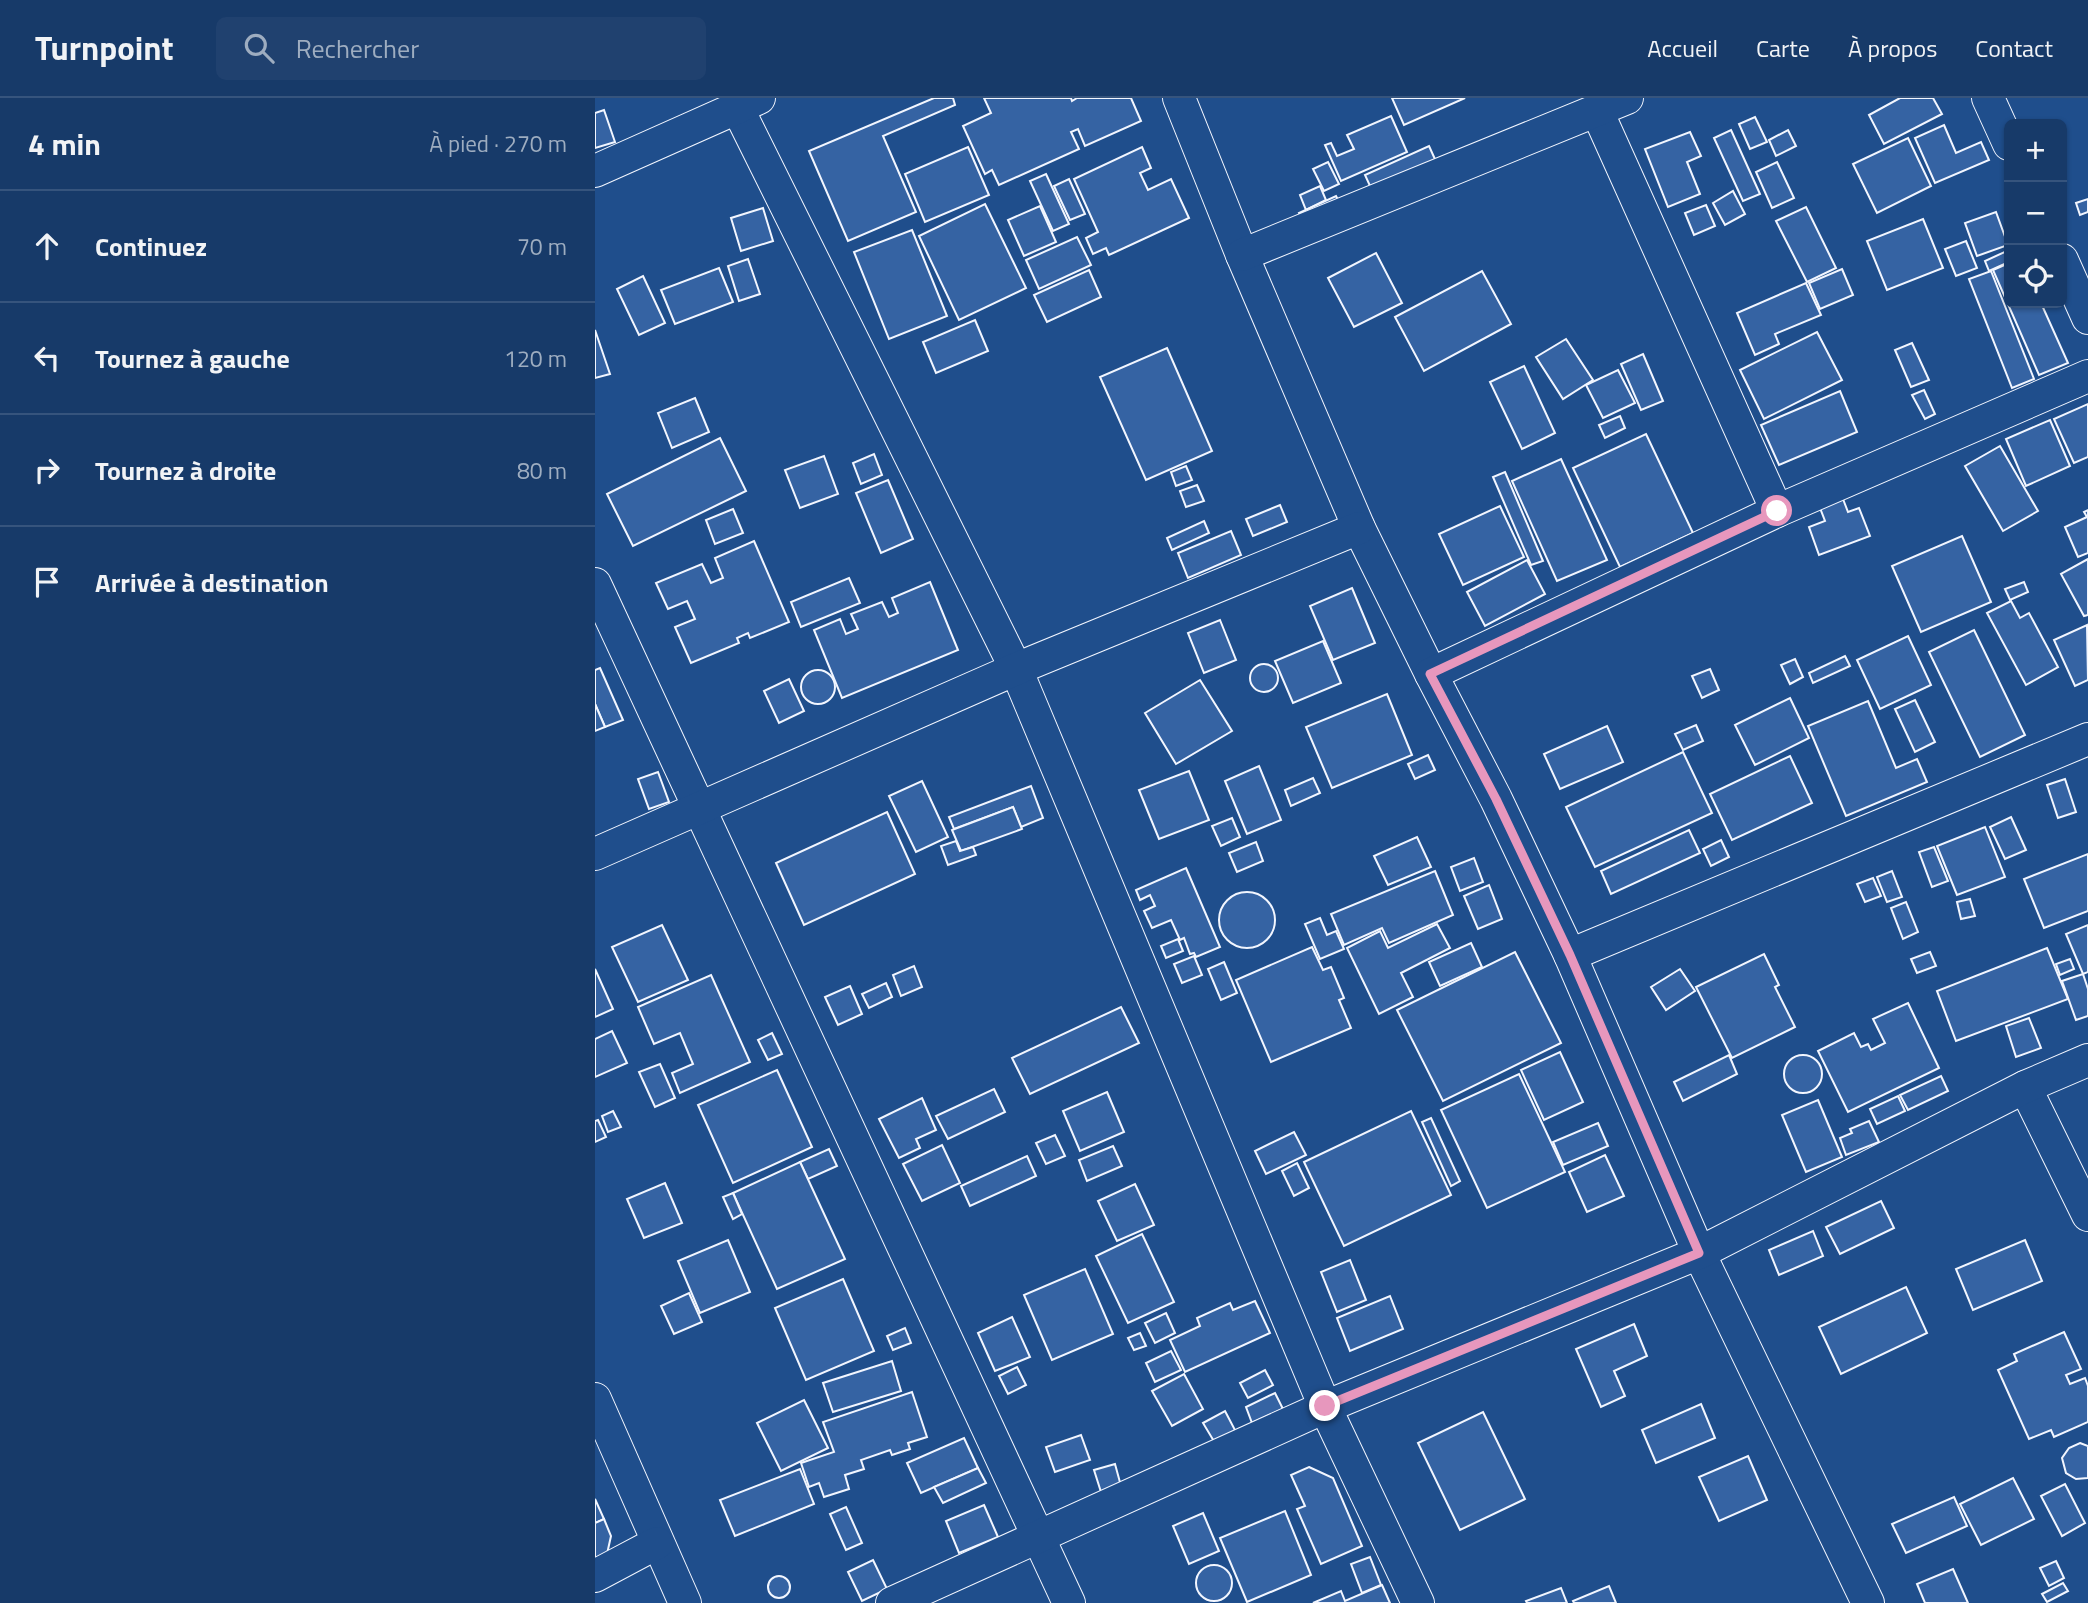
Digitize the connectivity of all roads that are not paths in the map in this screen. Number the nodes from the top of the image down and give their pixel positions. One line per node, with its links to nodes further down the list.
1 (1179, 98): 8 (street)
2 (1627, 98): 5 (street)
3 (1988, 98): 6 (street)
4 (748, 103): 7 (street); 15 (street)
5 (1597, 111): 8 (street); 12 (street)
6 (2004, 133)
7 (595, 171)
8 (1242, 255): 13 (street)
9 (2067, 271): 10 (street)
10 (2088, 317)
11 (2088, 376): 12 (street)
12 (1777, 511): 16 (street)
13 (1359, 528): 15 (street); 16 (street)
14 (595, 584): 18 (street)
15 (1016, 669): 18 (street); 26 (street)
16 (1430, 674): 20 (street)
17 (2088, 739): 20 (street)
18 (700, 807): 19 (street); 27 (street)
19 (595, 854)
20 (1570, 955): 24 (street)
21 (2088, 1060): 22 (street)
22 (2025, 1087): 23 (street); 24 (street)
23 (2088, 1215)
24 (1699, 1253): 26 (street); 34 (street)
25 (595, 1399): 28 (street)
26 (1325, 1406): 27 (street); 33 (street)
27 (1039, 1537): 31 (street); 32 (street)
28 (657, 1543): 29 (street); 30 (street)
29 (595, 1576)
30 (685, 1603)
31 (892, 1603)
32 (1069, 1603)
33 (1417, 1603)
34 (1868, 1603)

